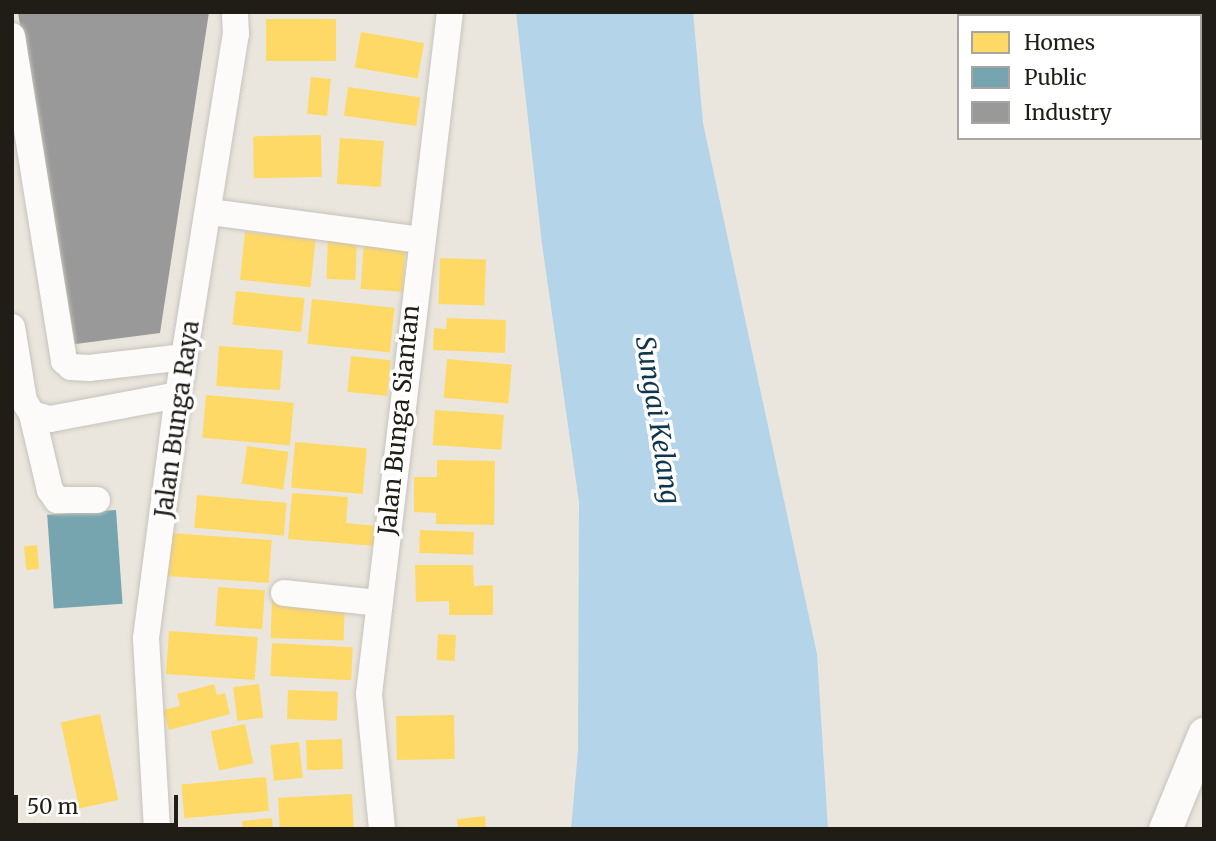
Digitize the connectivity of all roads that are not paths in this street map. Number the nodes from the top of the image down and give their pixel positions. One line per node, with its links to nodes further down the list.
1 (235, 12): 4 (street, Jalan Bunga Raya)
2 (450, 12): 5 (street, Jalan Bunga Siantan)
3 (12, 36): 7 (street)
4 (211, 212): 5 (street); 7 (street, Jalan Bunga Raya)
5 (421, 240): 12 (street, Jalan Bunga Siantan)
6 (12, 327): 9 (street)
7 (184, 357): 8 (street, Jalan Bunga Raya)
8 (178, 395): 9 (street); 14 (street, Jalan Bunga Raya)
9 (32, 414): 10 (street)
10 (97, 500)
11 (284, 593): 12 (street)
12 (379, 603): 15 (street, Jalan Bunga Siantan)
13 (1204, 734): 16 (main road)
14 (157, 829)
15 (382, 829)
16 (1165, 829)

